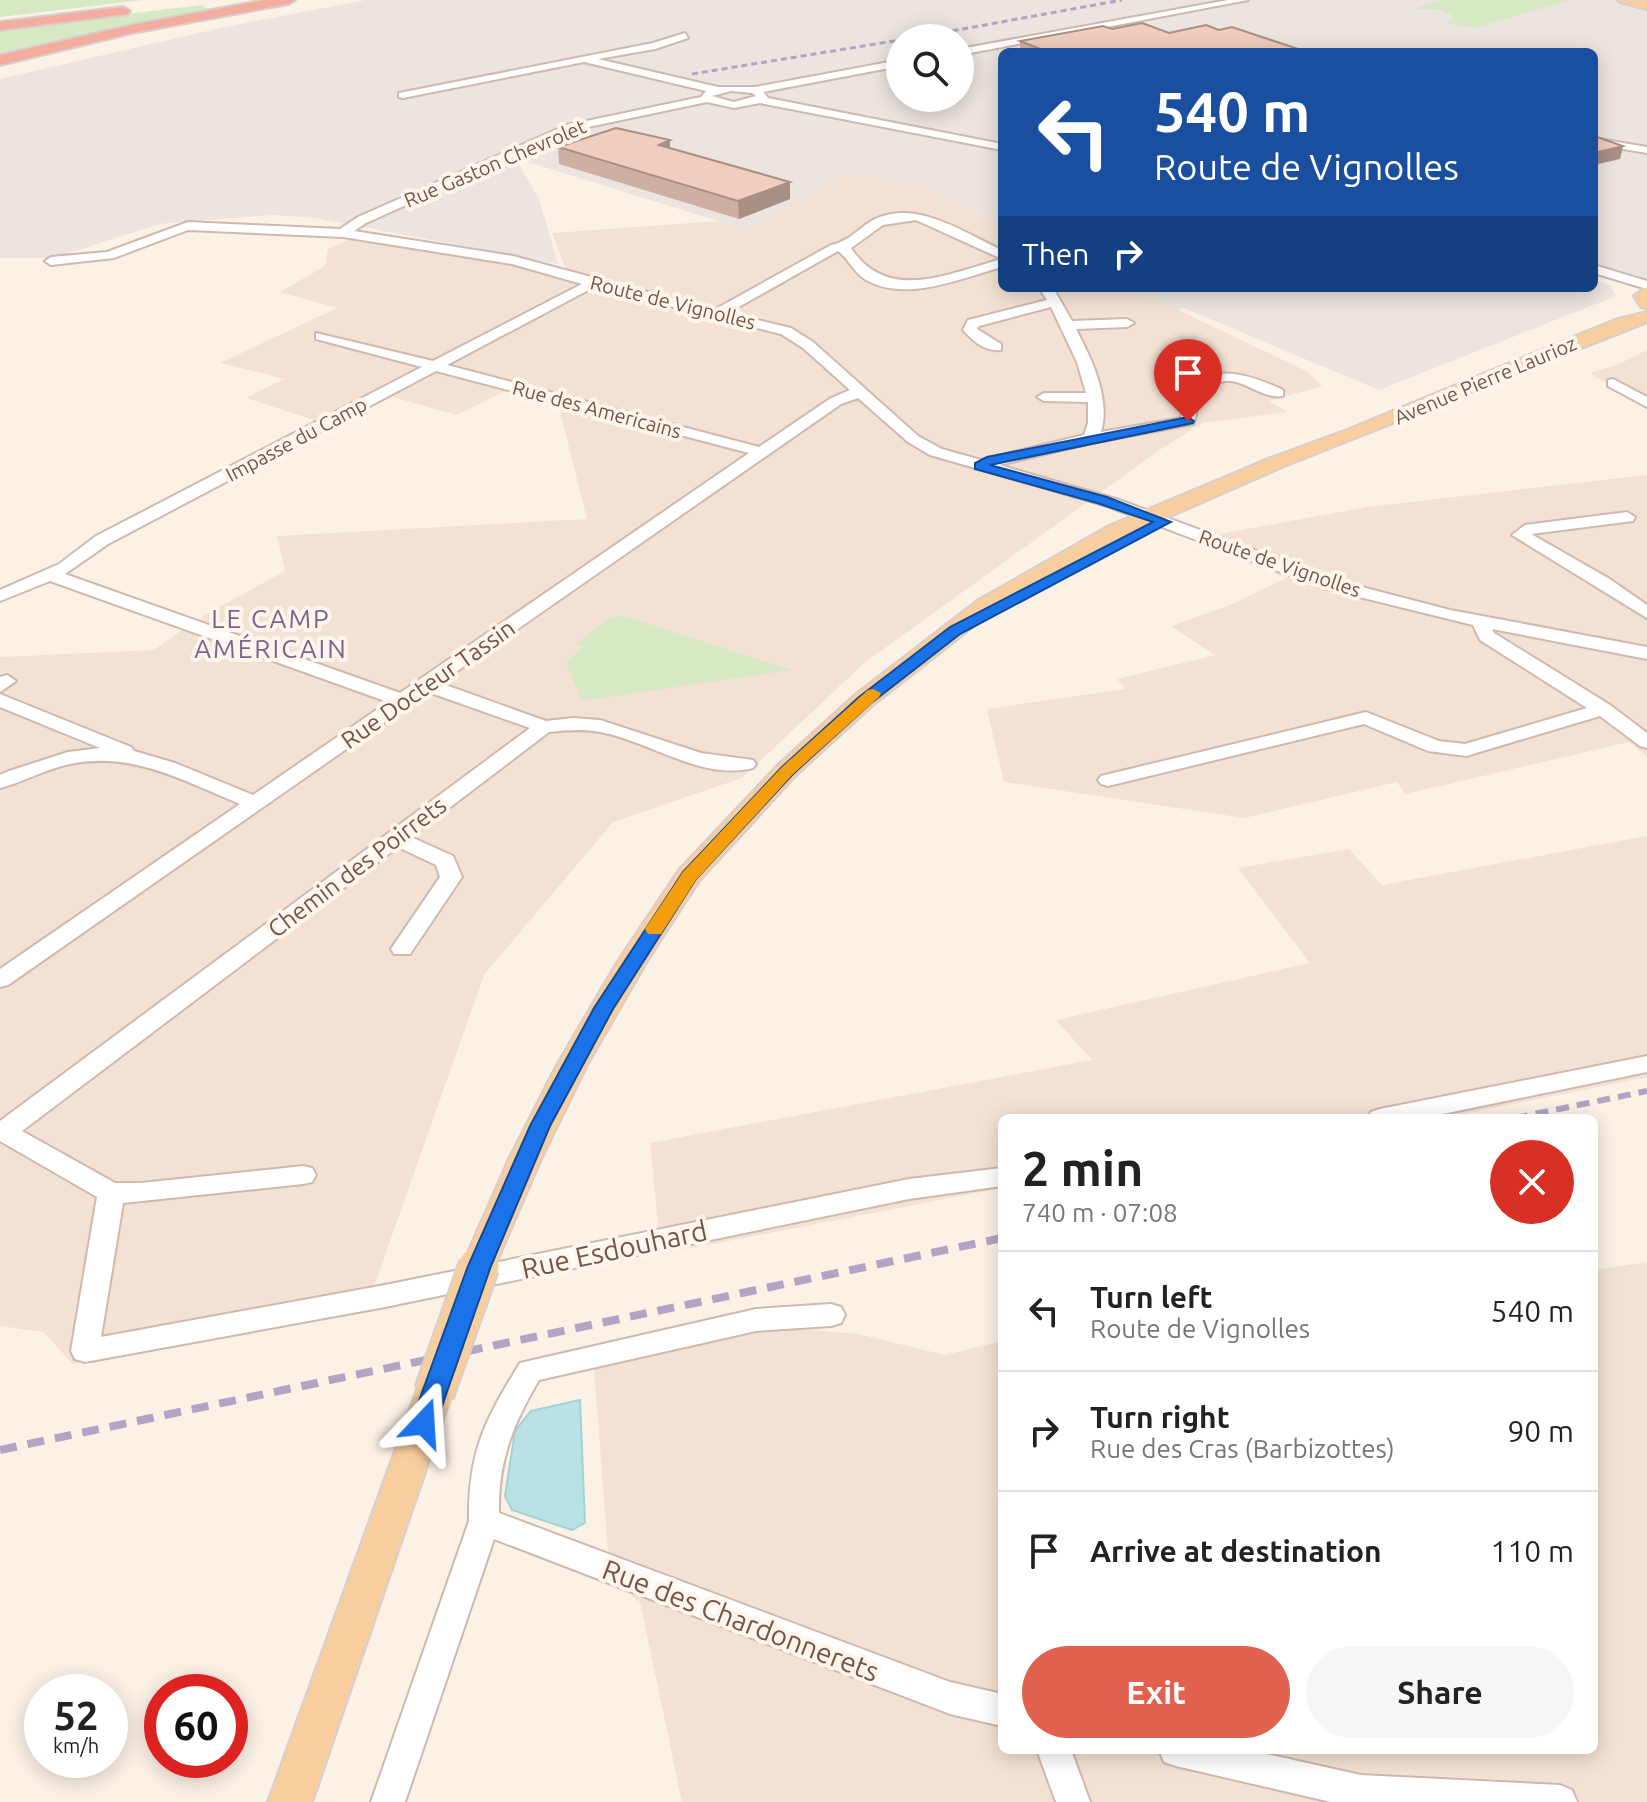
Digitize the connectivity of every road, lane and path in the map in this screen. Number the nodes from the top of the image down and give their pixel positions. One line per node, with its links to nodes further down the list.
1 (216, 0): 5 (highway)
2 (288, 0): 12 (highway)
3 (1243, 0): 10 (street)
4 (1624, 0): 6 (main road)
5 (177, 5)
6 (1647, 5)
7 (135, 8): 8 (highway)
8 (0, 24)
9 (685, 36): 11 (street)
10 (974, 49)
11 (584, 59): 14 (street); 15 (street)
12 (0, 60)
13 (886, 66): 16 (street)
14 (403, 95)
15 (712, 95): 16 (street); 20 (street, Rue Gaston Chevrolet)
16 (758, 95): 18 (street)
17 (1598, 142): 19 (street)
18 (998, 146)
19 (1647, 150)
20 (346, 233): 23 (street, Route de Vignolles); 26 (street, Route de Vignolles)
21 (848, 243): 22 (street); 24 (street); 30 (street)
22 (998, 253)
23 (51, 261)
24 (998, 264)
25 (1601, 272): 28 (street)
26 (593, 283): 30 (street, Route de Vignolles); 37 (street, Impasse du Camp)
27 (1049, 292): 29 (street)
28 (1646, 296): 33 (main road, Avenue Pierre Laurioz)
29 (1055, 302): 34 (street); 36 (street)
30 (717, 314): 39 (street, Route de Vignolles)
31 (1647, 317): 33 (main road, Avenue Pierre Laurioz)
32 (1127, 323): 34 (street)
33 (1621, 324): 48 (main road, Avenue Pierre Laurioz)
34 (1069, 325): 42 (street)
35 (321, 336): 37 (street, Rue des Americains)
36 (996, 347)
37 (434, 366): 45 (street, Rue des Americains); 49 (street, Impasse du Camp)
38 (1613, 383): 43 (street)
39 (859, 392): 45 (street, Rue Docteur Tassin); 46 (street, Route de Vignolles)
40 (1278, 393): 44 (street)
41 (1044, 397): 42 (street)
42 (1094, 398): 44 (street)
43 (1647, 403)
44 (1091, 438): 46 (street)
45 (761, 452): 54 (street, Rue Docteur Tassin)
46 (979, 466): 48 (street, Route de Vignolles)
47 (1627, 517): 51 (street)
48 (1157, 519): 52 (street, Route de Vignolles); 79 (main road, Avenue Pierre Laurioz, bridge)
49 (50, 575): 50 (street, Impasse du Camp); 56 (street)
50 (0, 596)
51 (1647, 613)
52 (1481, 622): 53 (street, Route de Vignolles); 57 (street)
53 (1647, 653)
54 (427, 685): 56 (street, Rue Docteur Tassin); 58 (street)
55 (2, 689): 60 (street)
56 (404, 701): 64 (street, Rue Docteur Tassin)
57 (1603, 709): 59 (street); 62 (street)
58 (544, 727): 61 (street); 65 (street, Chemin des Poirrets)
59 (1647, 742)
60 (139, 758): 63 (street); 64 (street)
61 (746, 764)
62 (1108, 780)
63 (0, 782)
64 (256, 803): 67 (street, Rue Docteur Tassin)
65 (396, 838): 66 (street); 70 (street, Chemin des Poirrets)
66 (402, 949)
67 (0, 980)
68 (1647, 1064): 69 (street)
69 (1400, 1114)
70 (2, 1131): 73 (street)
71 (303, 1175): 73 (street)
72 (998, 1178): 73 (street, Rue Esdouhard)
73 (111, 1193)
74 (831, 1315): 75 (street)
75 (484, 1521): 76 (street, Rue des Chardonnerets); 80 (street)
76 (998, 1709)
77 (1055, 1754): 81 (street)
78 (1194, 1754): 82 (street)
79 (290, 1802)
80 (388, 1802)
81 (1073, 1802)
82 (1560, 1802)

